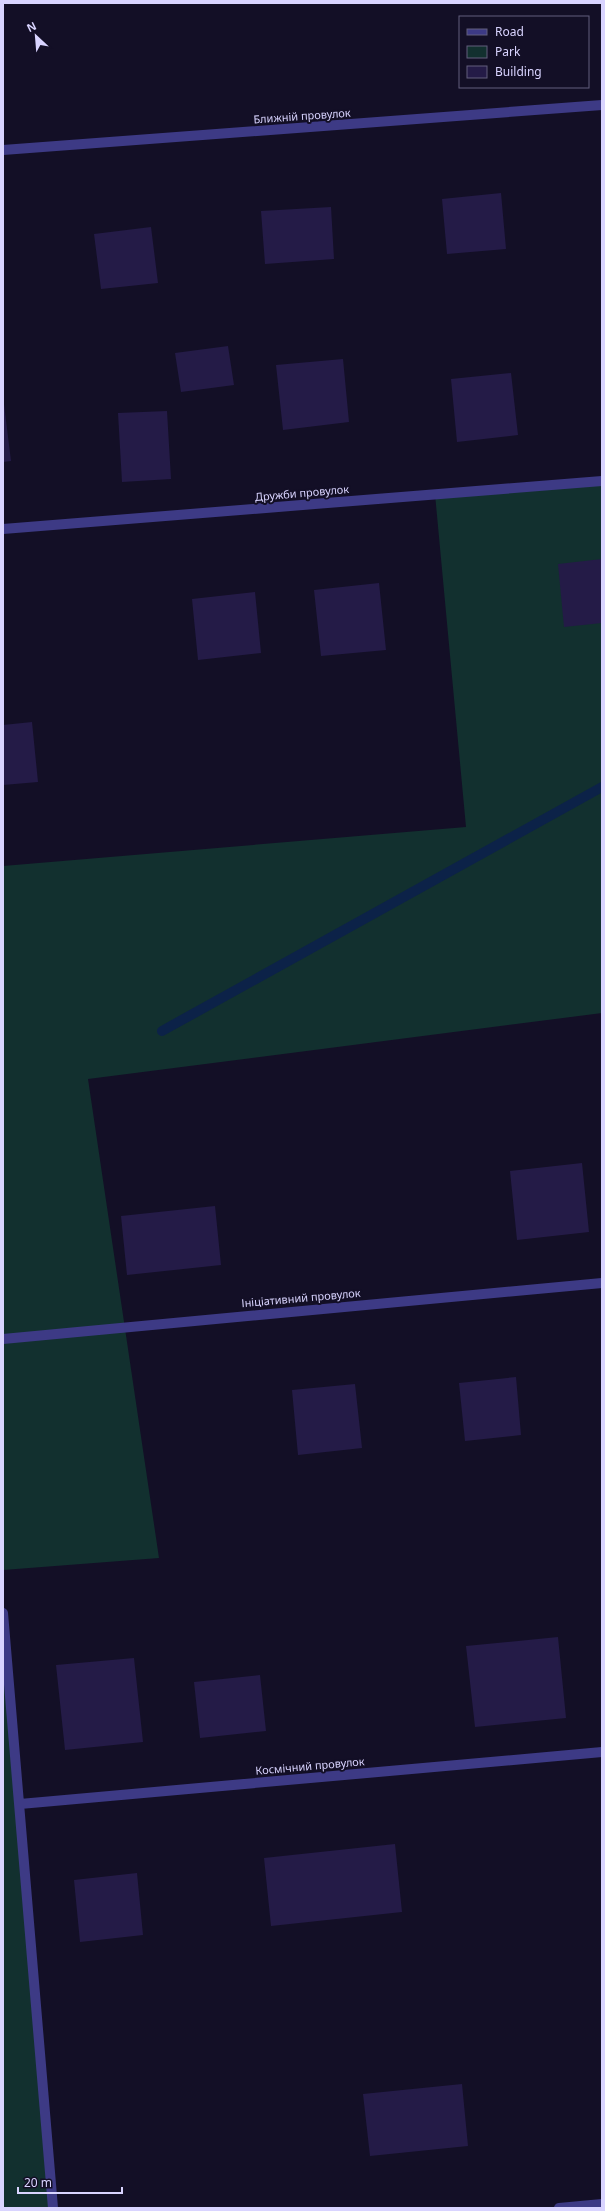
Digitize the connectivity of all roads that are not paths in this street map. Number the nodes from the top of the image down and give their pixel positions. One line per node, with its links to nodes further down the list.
1 (602, 105): 2 (street, Ближній провулок)
2 (3, 150)
3 (602, 481): 4 (street, Дружби провулок)
4 (3, 529)
5 (602, 1283): 6 (street, Ініціативний провулок)
6 (3, 1339)
7 (3, 1613): 9 (street)
8 (602, 1752): 9 (street, Космічний провулок)
9 (20, 1804): 11 (street)
10 (602, 2204): 12 (street)
11 (53, 2208)
12 (559, 2208)

